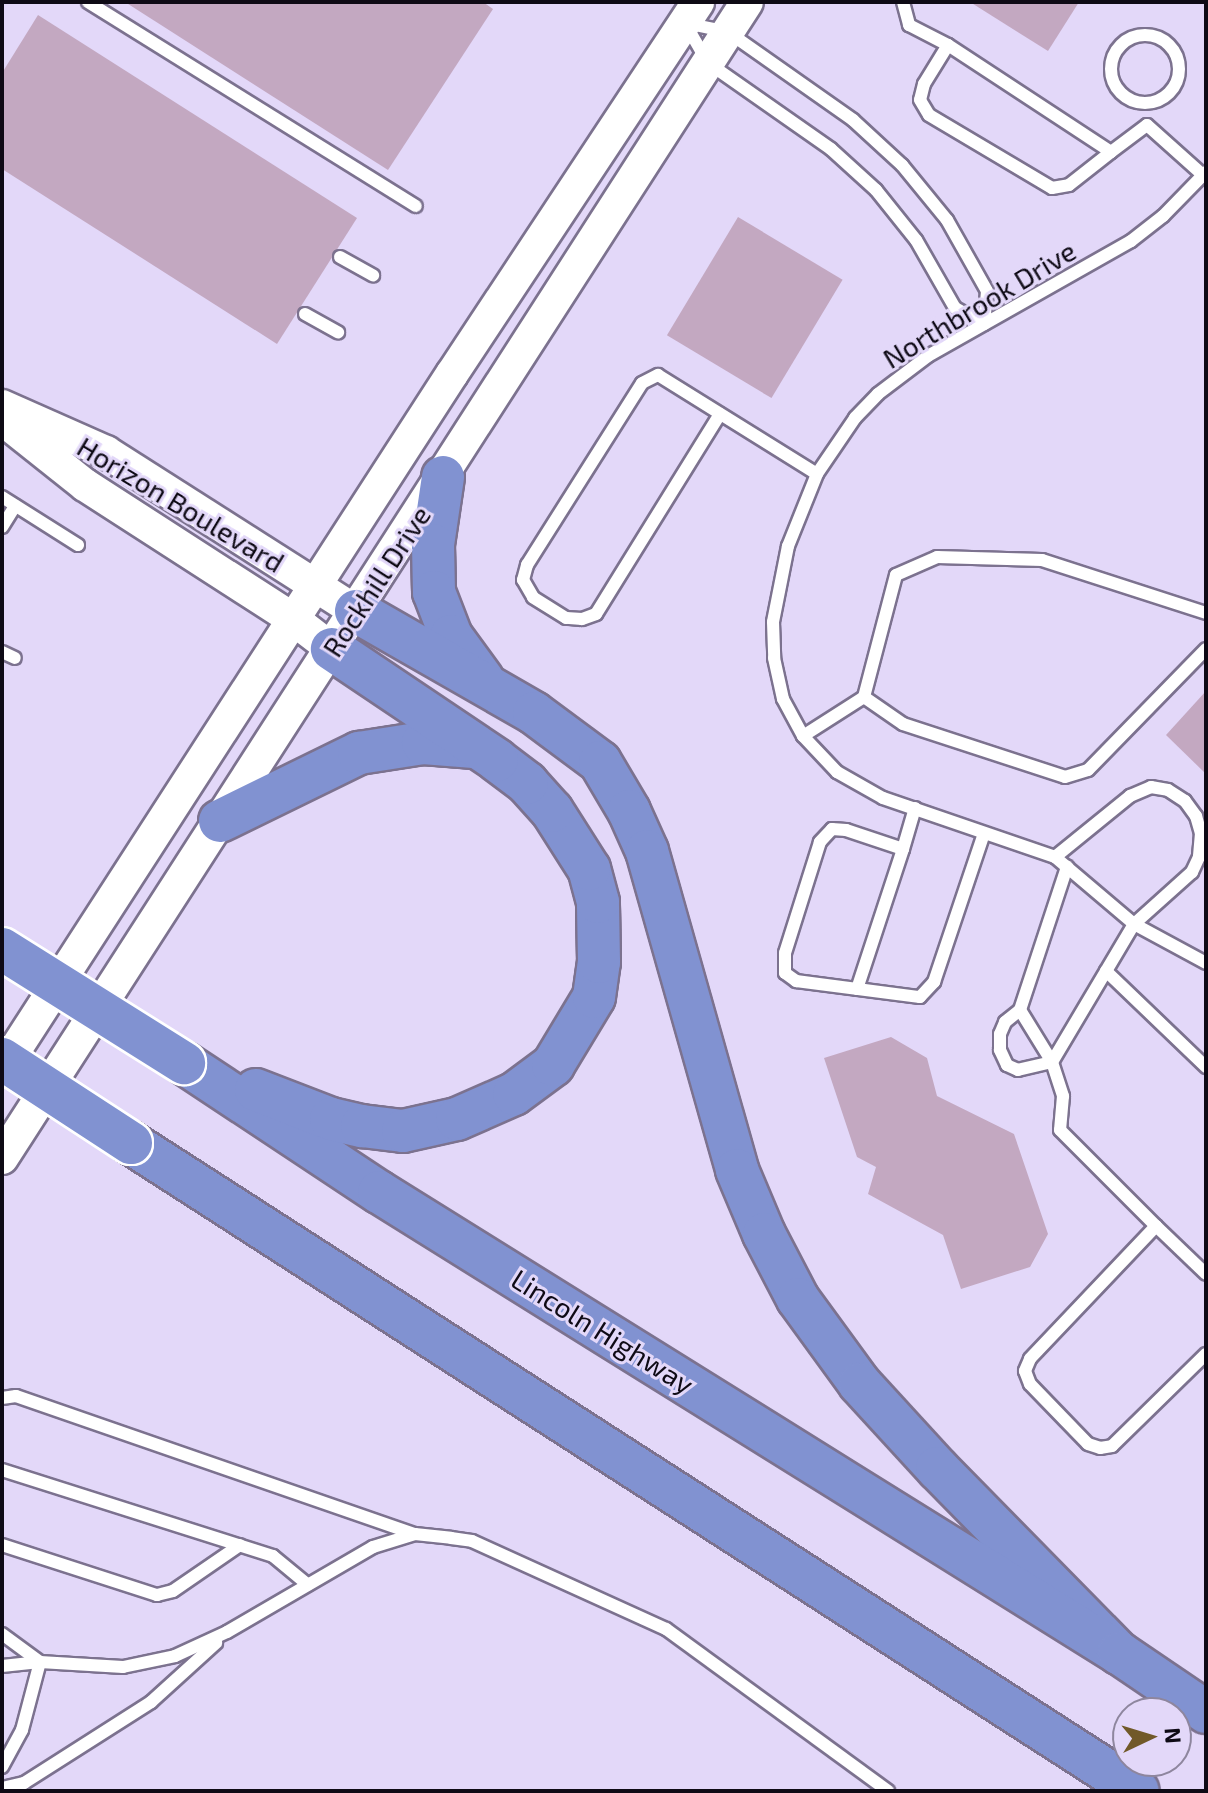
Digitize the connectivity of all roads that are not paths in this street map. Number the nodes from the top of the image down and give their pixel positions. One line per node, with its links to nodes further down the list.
1 (88, 2): 12 (lane)
2 (747, 2): 5 (main road, Rockhill Drive)
3 (903, 2): 6 (lane)
4 (691, 13): 5 (lane); 7 (lane); 27 (main road, Rockhill Drive)
5 (728, 32): 7 (main road, Rockhill Drive); 16 (lane)
6 (948, 45): 10 (lane); 10 (lane)
7 (708, 63): 16 (lane); 22 (main road, Rockhill Drive)
8 (1154, 102): 8 (lane); 9 (lane)
9 (1147, 125): 10 (lane); 11 (lane)
10 (1111, 152)
11 (1205, 173): 16 (lane, Northbrook Drive)
12 (416, 206)
13 (340, 257): 14 (lane)
14 (373, 275)
15 (305, 314): 17 (lane)
16 (984, 324): 21 (lane, Northbrook Drive)
17 (338, 332)
18 (2, 406): 27 (main road, Horizon Boulevard)
19 (720, 414): 19 (lane); 21 (lane)
20 (2, 419): 30 (main road, Horizon Boulevard)
21 (817, 474): 37 (lane, Northbrook Drive)
22 (443, 477): 28 (main road, Rockhill Drive); 35 (highway)
23 (2, 497): 24 (lane)
24 (15, 506): 25 (lane); 26 (lane)
25 (2, 527)
26 (78, 545)
27 (315, 586): 28 (main road, Horizon Boulevard); 30 (main road, Rockhill Drive)
28 (356, 611): 31 (main road, Rockhill Drive); 35 (highway)
29 (1206, 613): 36 (lane)
30 (293, 619): 31 (main road, Horizon Boulevard); 55 (main road, Rockhill Drive)
31 (332, 649): 38 (highway); 40 (main road, Rockhill Drive)
32 (1206, 649): 36 (lane)
33 (2, 652): 34 (lane)
34 (15, 658)
35 (486, 684): 68 (highway)
36 (864, 697): 37 (lane)
37 (803, 736): 39 (lane, Northbrook Drive)
38 (474, 747): 40 (highway); 53 (highway)
39 (915, 808): 41 (lane, Northbrook Drive); 42 (lane)
40 (220, 821): 56 (main road, Rockhill Drive)
41 (984, 833): 43 (lane, Northbrook Drive); 49 (lane)
42 (903, 849): 49 (lane); 49 (lane)
43 (1055, 857): 44 (lane); 45 (lane)
44 (1067, 867): 45 (lane); 50 (lane)
45 (1134, 924): 47 (lane); 48 (lane)
46 (2, 949): 53 (highway, Lincoln Highway, bridge)
47 (1206, 963)
48 (1106, 971): 52 (lane); 54 (lane)
49 (857, 989)
50 (1020, 1010): 52 (lane); 52 (lane)
51 (2, 1059): 75 (highway, bridge)
52 (1052, 1062): 57 (lane)
53 (184, 1063): 68 (highway, Lincoln Highway)
54 (1206, 1067)
55 (2, 1070)
56 (2, 1158)
57 (1156, 1226): 58 (lane); 59 (lane)
58 (1206, 1274)
59 (1206, 1354)
60 (2, 1398): 62 (lane)
61 (2, 1470): 64 (lane)
62 (415, 1534): 65 (lane); 74 (lane)
63 (2, 1545): 64 (lane)
64 (240, 1545): 65 (lane)
65 (308, 1585): 66 (lane)
66 (227, 1632): 69 (lane); 73 (lane)
67 (2, 1634): 69 (lane)
68 (1119, 1653): 71 (highway, Lincoln Highway)
69 (40, 1662): 70 (lane); 72 (lane)
70 (2, 1666)
71 (1206, 1712)
72 (2, 1767)
73 (2, 1788)
74 (888, 1791)
75 (1138, 1791)

